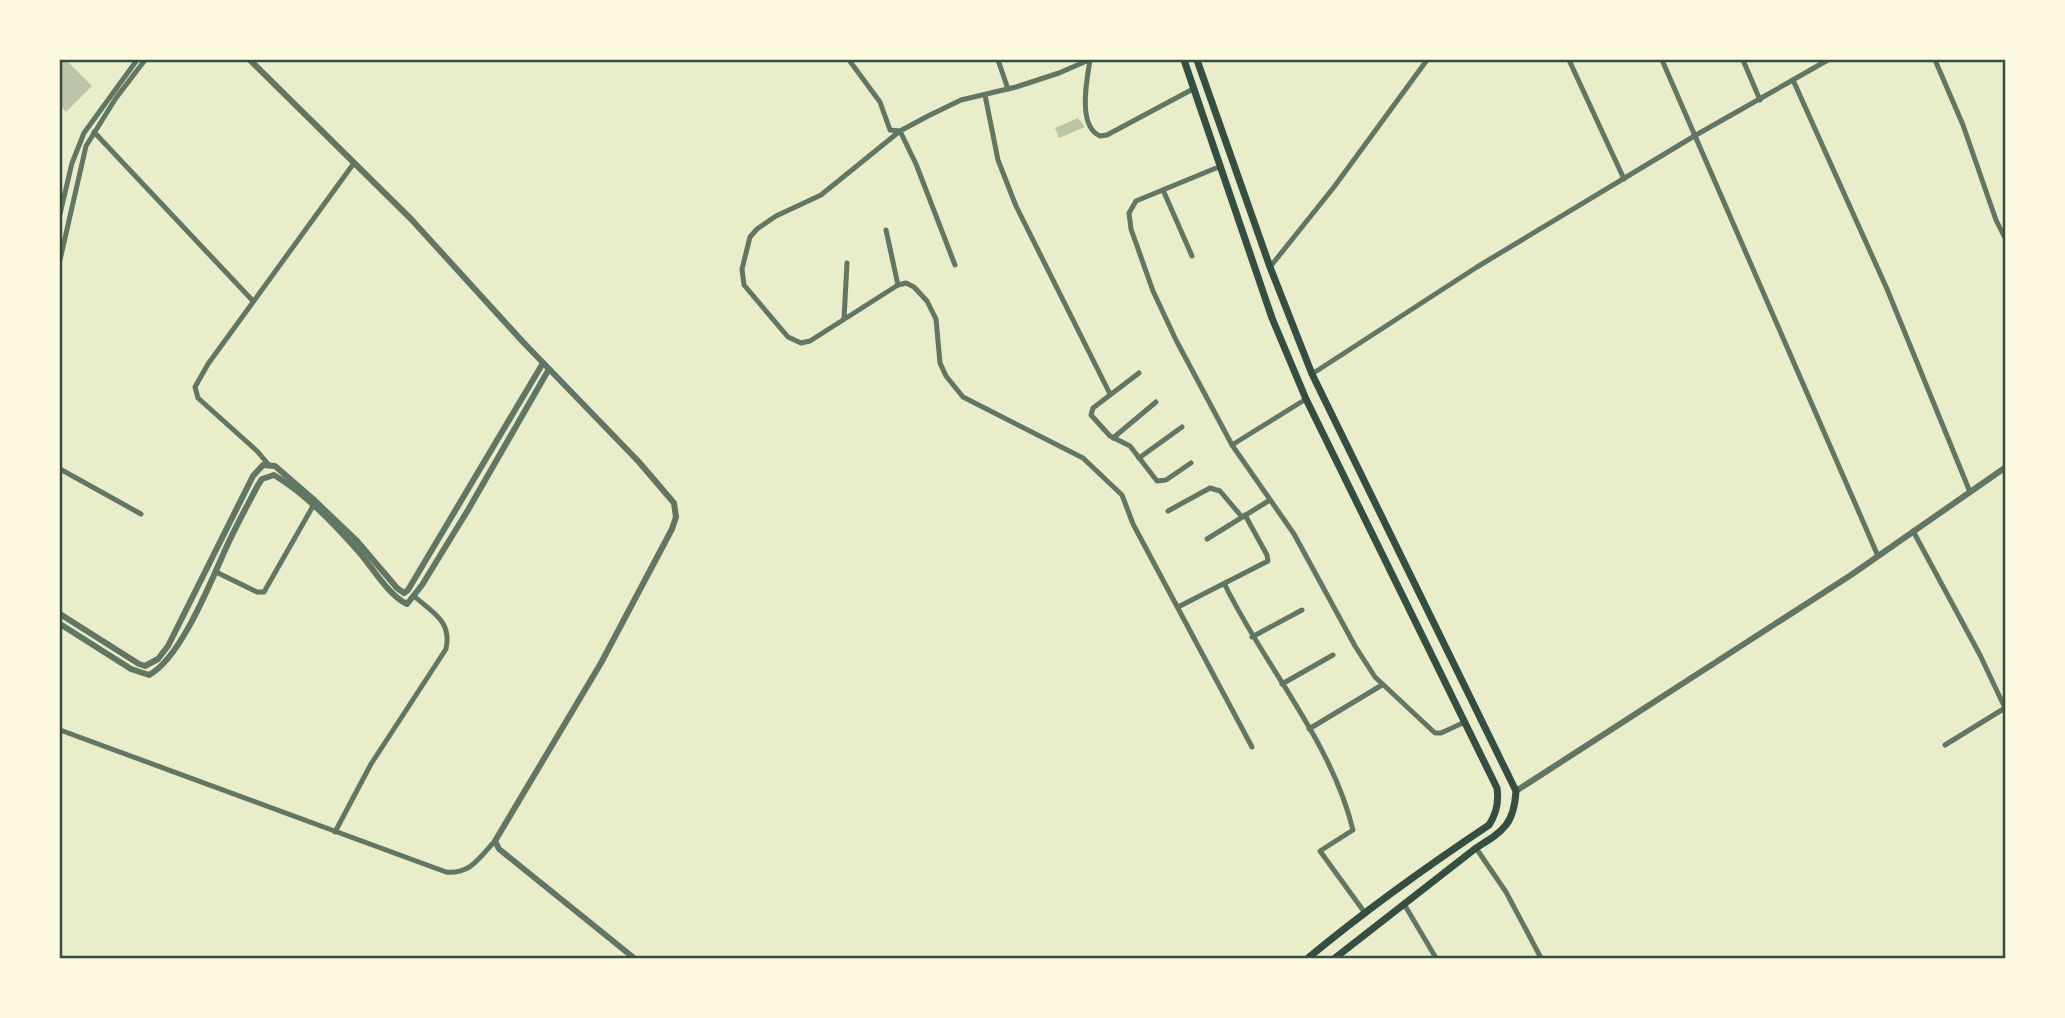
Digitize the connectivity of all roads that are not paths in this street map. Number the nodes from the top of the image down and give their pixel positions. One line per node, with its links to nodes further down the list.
1 (137, 60): 27 (street)
2 (145, 60): 21 (street)
3 (250, 60): 23 (street)
4 (849, 60): 20 (street)
5 (998, 60): 16 (street)
6 (1089, 60): 16 (street); 17 (street)
7 (1184, 60): 17 (main road)
8 (1198, 60): 34 (main road)
9 (1427, 60): 34 (street)
10 (1569, 60): 25 (street)
11 (1662, 60): 22 (street)
12 (1743, 60): 19 (street)
13 (1828, 60): 15 (street)
14 (1935, 60): 29 (street)
15 (1793, 80): 19 (street); 55 (street)
16 (1008, 89): 18 (street)
17 (1193, 89): 24 (main road)
18 (985, 94): 20 (street); 44 (street)
19 (1760, 100): 22 (street)
20 (900, 131): 33 (street); 39 (street)
21 (94, 132): 31 (street); 36 (street)
22 (1696, 135): 25 (street); 63 (street)
23 (354, 163): 36 (street); 40 (street)
24 (1221, 166): 26 (street); 38 (main road)
25 (1624, 179): 43 (street)
26 (1163, 190): 30 (street); 49 (street)
27 (60, 214)
28 (886, 230): 35 (street)
29 (2006, 240)
30 (1192, 257)
31 (60, 260)
32 (847, 263): 39 (street)
33 (955, 265)
34 (1270, 267): 37 (main road)
35 (898, 285): 39 (street); 67 (street)
36 (253, 301): 52 (street)
37 (1287, 308): 38 (main road); 43 (main road)
38 (1271, 314): 45 (main road)
39 (844, 319)
40 (543, 363): 41 (street); 52 (street)
41 (549, 369): 66 (street); 82 (street)
42 (1139, 373): 44 (street)
43 (1312, 374): 80 (main road)
44 (1110, 394): 48 (street)
45 (1306, 399): 49 (street); 75 (main road)
46 (1156, 402): 48 (street)
47 (1182, 427): 50 (street)
48 (1113, 438): 50 (street)
49 (1232, 445): 56 (street)
50 (1139, 458): 51 (street)
51 (1191, 463)
52 (268, 464): 69 (street)
53 (2006, 467): 55 (street)
54 (60, 469): 59 (street)
55 (1970, 492): 61 (street)
56 (1270, 500): 60 (street); 74 (street)
57 (313, 506): 64 (street); 64 (street); 66 (street)
58 (1168, 511): 60 (street)
59 (141, 514)
60 (1243, 516): 62 (street); 65 (street)
61 (1913, 531): 63 (street); 78 (street)
62 (1207, 539)
63 (1878, 556): 80 (street)
64 (216, 572): 70 (street)
65 (1225, 585): 67 (street); 71 (street)
66 (414, 596): 81 (street)
67 (1178, 607): 79 (street)
68 (1302, 610): 71 (street)
69 (60, 614)
70 (60, 624)
71 (1252, 638): 73 (street)
72 (1333, 655): 73 (street)
73 (1282, 684): 76 (street)
74 (1382, 685): 75 (street); 76 (street)
75 (1465, 722): 85 (main road)
76 (1309, 729): 85 (street)
77 (60, 730): 81 (street)
78 (1945, 745)
79 (1252, 747)
80 (1516, 791): 83 (main road)
81 (335, 832): 82 (street)
82 (495, 841): 88 (street)
83 (1476, 848): 84 (main road); 92 (street)
84 (1404, 904): 87 (main road); 91 (street)
85 (1365, 913): 86 (main road)
86 (1340, 932): 87 (main road); 89 (main road)
87 (1351, 946): 90 (main road)
88 (634, 958)
89 (1308, 958)
90 (1335, 958)
91 (1436, 958)
92 (1541, 958)

